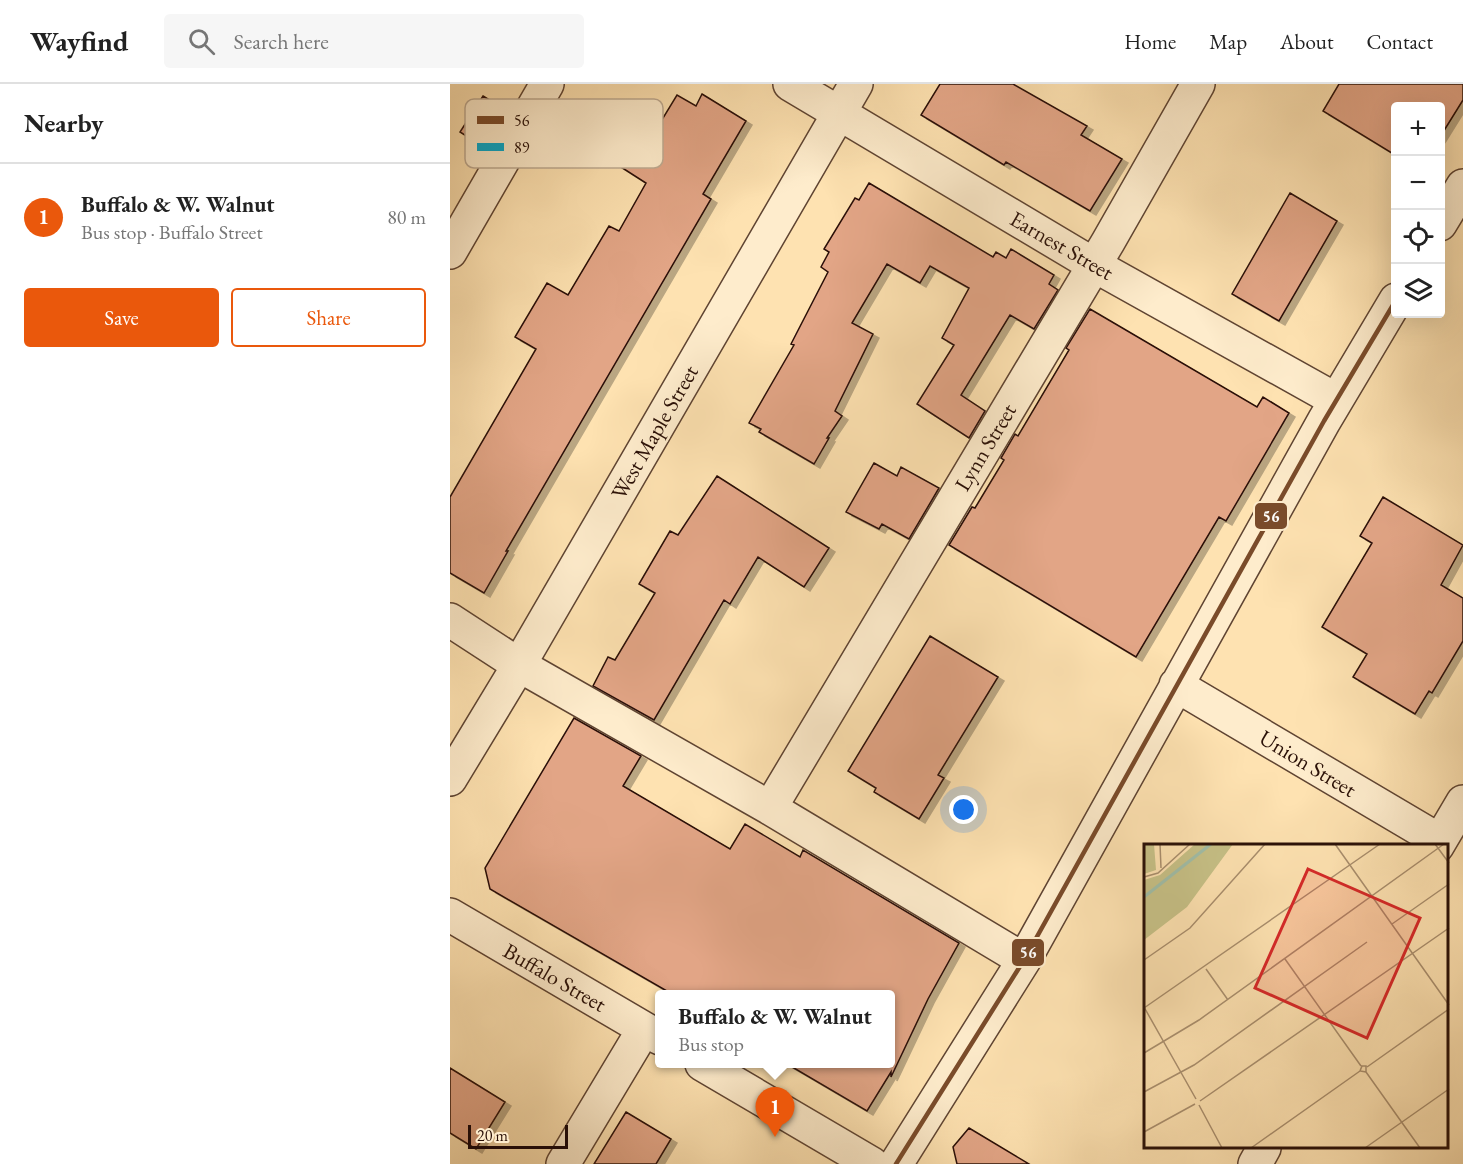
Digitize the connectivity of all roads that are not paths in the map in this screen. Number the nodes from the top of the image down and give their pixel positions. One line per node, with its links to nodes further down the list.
1 (547, 84): 5 (street)
2 (790, 84): 6 (street, Earnest Street)
3 (856, 84): 6 (street, West Maple Street)
4 (1198, 84): 11 (street, Lynn Street)
5 (538, 99)
6 (838, 113): 11 (street, Earnest Street); 15 (street, West Maple Street)
7 (498, 168): 10 (street)
8 (1463, 186): 9 (street)
9 (1445, 216)
10 (450, 252)
11 (1094, 265): 13 (street, Earnest Street); 19 (street, Lynn Street)
12 (1391, 307): 13 (street)
13 (1336, 400): 16 (street)
14 (450, 620): 15 (street)
15 (519, 664): 17 (street, West Maple Street); 19 (street)
16 (1176, 685): 20 (street, Union Street); 22 (street)
17 (450, 779)
18 (1463, 802): 20 (street)
19 (770, 808): 22 (street)
20 (1439, 843)
21 (450, 915): 23 (street, Buffalo Street)
22 (1024, 960): 28 (street)
23 (652, 1034): 26 (street)
24 (709, 1068): 27 (street)
25 (1263, 1149): 29 (street)
26 (562, 1164)
27 (872, 1164)
28 (896, 1164)
29 (1255, 1164)

